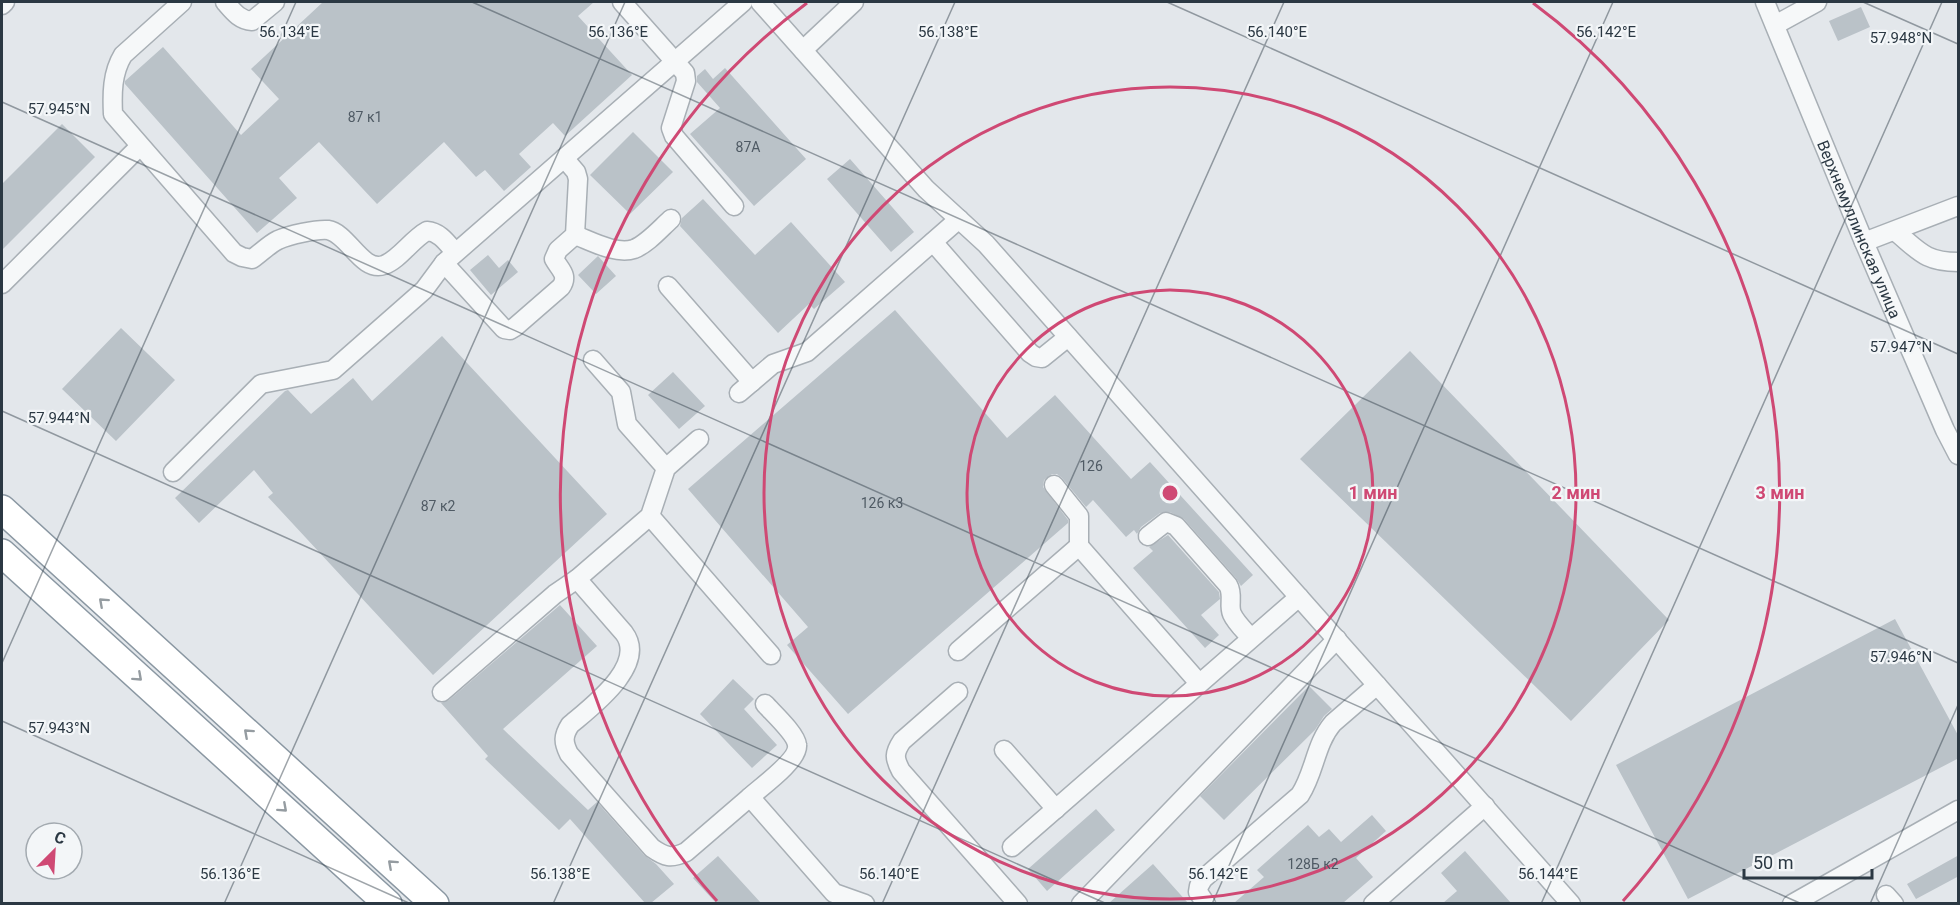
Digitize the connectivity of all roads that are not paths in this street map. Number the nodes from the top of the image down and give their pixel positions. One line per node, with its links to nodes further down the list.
1 (182, 2): 13 (street)
2 (225, 2): 3 (street)
3 (275, 2)
4 (743, 2): 12 (street)
5 (760, 2): 11 (street)
6 (854, 2): 11 (street)
7 (1765, 2): 10 (street, Верхнемуллинская улица)
8 (1817, 2): 10 (street)
9 (626, 3): 12 (street)
10 (1775, 26): 22 (street, Верхнемуллинская улица)
11 (803, 50): 18 (street)
12 (675, 61): 14 (street); 15 (street)
13 (140, 147): 23 (street); 25 (street)
14 (564, 158): 20 (street); 23 (street)
15 (734, 206)
16 (1959, 206): 19 (street)
17 (671, 219): 20 (street)
18 (959, 219): 21 (street); 27 (street)
19 (1895, 231): 22 (street); 24 (street)
20 (575, 235): 23 (street)
21 (933, 242): 26 (street); 27 (street)
22 (1864, 242): 30 (street, Верхнемуллинская улица)
23 (450, 258): 32 (street)
24 (1959, 262)
25 (2, 284)
26 (668, 286)
27 (1068, 337): 40 (street)
28 (593, 360): 31 (street)
29 (699, 439): 31 (street)
30 (1959, 455)
31 (666, 468): 35 (street)
32 (173, 472)
33 (1054, 485): 37 (street)
34 (2, 509): 58 (highway, one-way to 34)
35 (650, 516): 39 (street); 44 (street)
36 (1148, 536): 41 (street)
37 (1079, 546): 43 (street); 45 (street)
38 (2, 553): 57 (highway, one-way to 57)
39 (577, 579): 47 (street); 51 (street)
40 (1299, 597): 41 (street); 42 (street)
41 (1251, 638): 45 (street)
42 (1337, 639): 46 (street); 61 (street)
43 (958, 651)
44 (771, 655)
45 (1199, 684): 53 (street)
46 (1377, 685): 52 (street); 62 (street)
47 (442, 692)
48 (958, 692): 60 (street)
49 (765, 704): 51 (street)
50 (1004, 750): 53 (street)
51 (750, 797): 56 (street)
52 (1485, 806): 63 (street); 64 (street)
53 (1056, 809): 55 (street)
54 (1959, 810): 65 (street)
55 (1012, 847)
56 (828, 898): 59 (street)
57 (388, 903)
58 (435, 903)
59 (865, 903)
60 (1018, 903)
61 (1081, 903)
62 (1206, 903)
63 (1373, 903)
64 (1571, 903)
65 (1792, 903)

